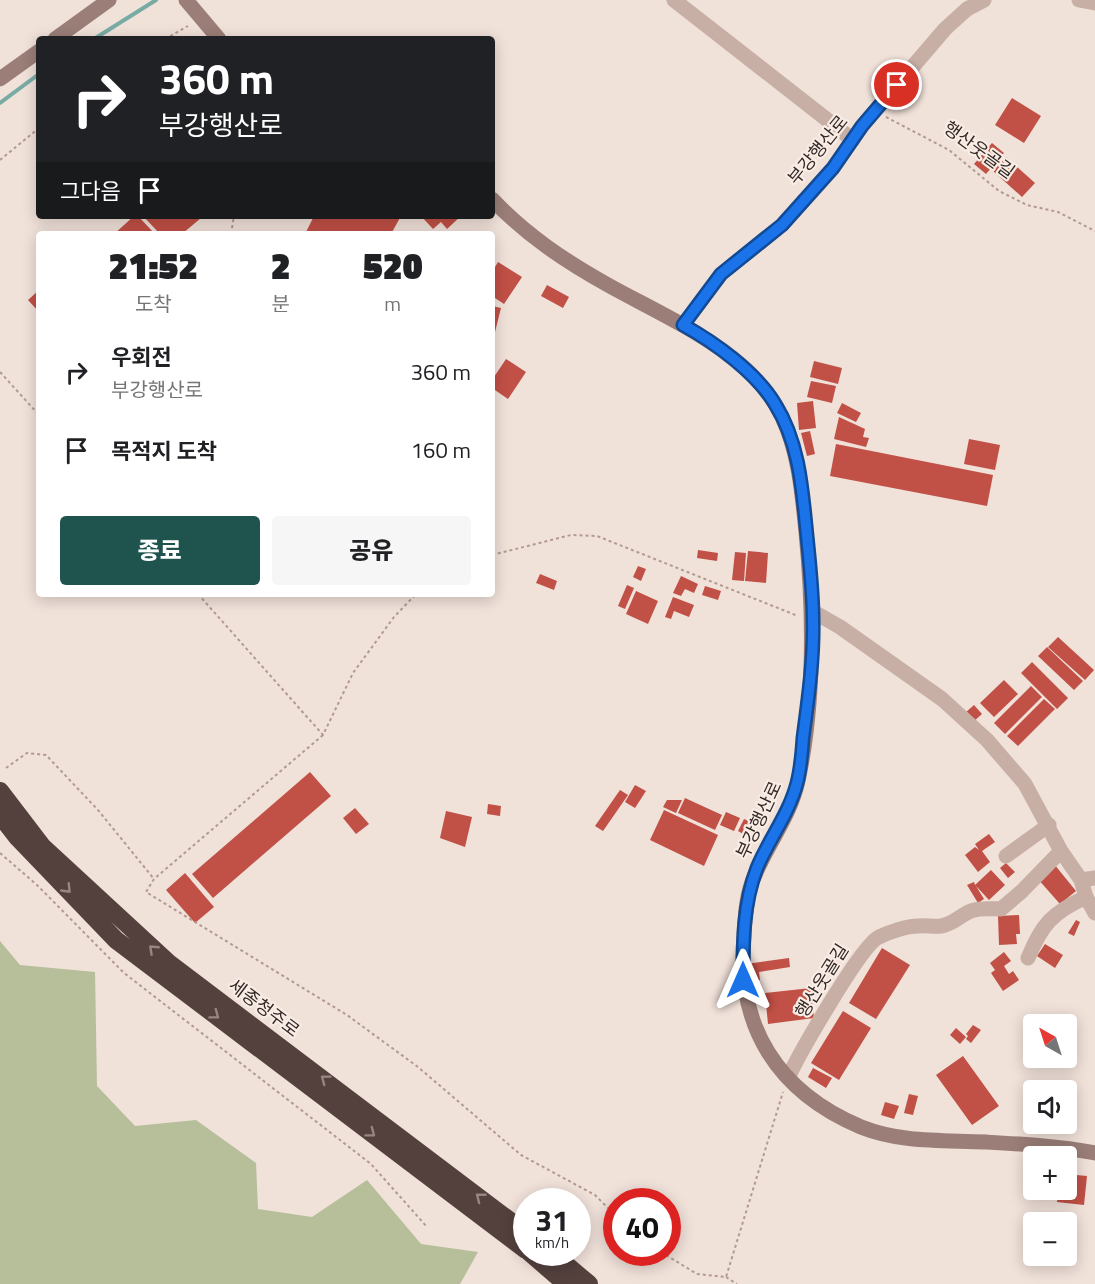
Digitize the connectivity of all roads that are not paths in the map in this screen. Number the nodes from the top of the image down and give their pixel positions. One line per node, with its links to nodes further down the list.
1 (109, 0): 7 (street)
2 (674, 0): 11 (street)
3 (984, 0): 11 (street, 부강행산로)
4 (1079, 0): 6 (street)
5 (187, 1): 8 (street)
6 (1095, 3)
7 (59, 36)
8 (216, 36)
9 (36, 53): 10 (street)
10 (0, 80)
11 (853, 140): 13 (street, 부강행산로)
12 (495, 202): 13 (street, 부강행산로)
13 (683, 325): 14 (street, 부강행산로)
14 (813, 616): 17 (street); 24 (street, 부강행산로)
15 (0, 791): 26 (highway, 세종청주로, one-way to 15)
16 (0, 815): 27 (highway, 세종청주로, one-way to 27)
17 (1049, 825): 18 (street); 19 (street)
18 (1061, 851): 20 (street); 24 (street, 행산웃골길)
19 (1006, 856)
20 (1088, 879): 21 (street)
21 (1086, 897): 22 (street); 23 (street)
22 (1095, 913)
23 (1028, 958)
24 (788, 1078): 25 (street, 부강행산로)
25 (1095, 1153)
26 (513, 1223)
27 (513, 1240)
28 (545, 1266): 30 (highway, 세종청주로)
29 (568, 1266): 31 (highway)
30 (566, 1284)
31 (589, 1284)

